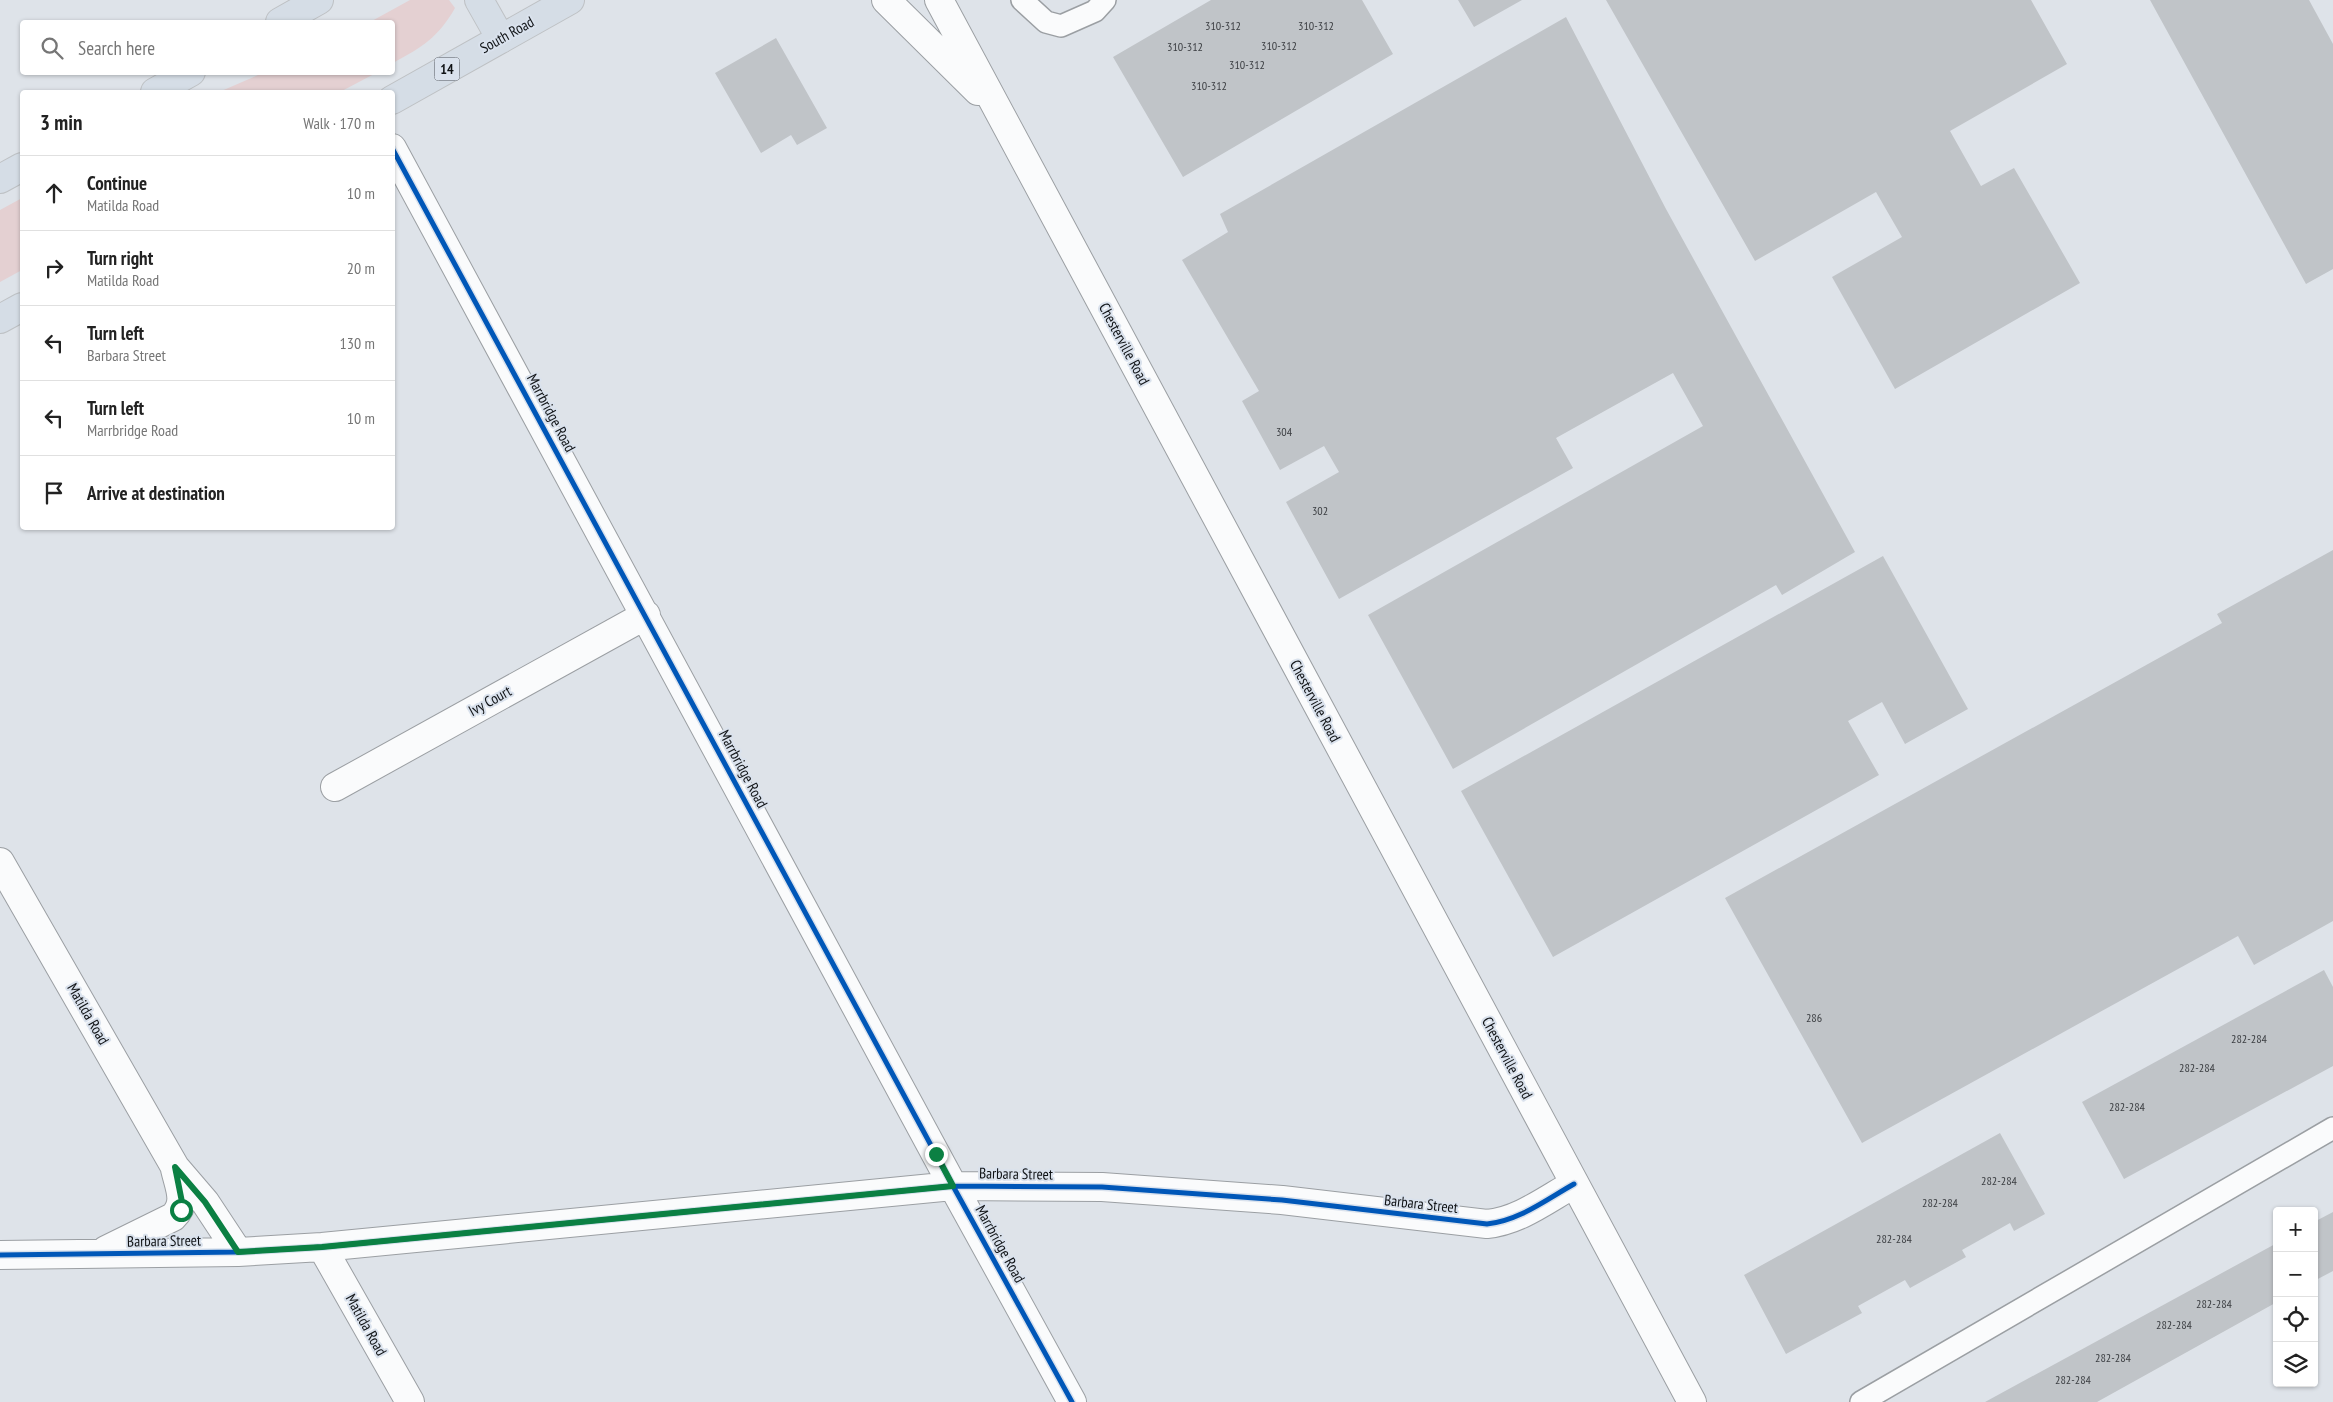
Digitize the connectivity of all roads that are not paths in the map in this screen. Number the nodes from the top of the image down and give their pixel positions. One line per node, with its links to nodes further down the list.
1 (319, 0): 8 (highway)
2 (479, 0): 9 (highway)
3 (570, 0): 9 (highway, South Road / 14)
4 (886, 0): 13 (street)
5 (939, 0): 13 (street, Chesterville Road)
6 (1022, 0): 7 (lane)
7 (1105, 0)
8 (284, 20)
9 (501, 39): 12 (highway, South Road / 14)
10 (186, 75): 11 (highway)
11 (160, 90)
12 (395, 98)
13 (999, 112): 24 (street, Chesterville Road)
14 (395, 154): 19 (street, Marrbridge Road)
15 (20, 167): 16 (highway)
16 (0, 179)
17 (20, 308): 18 (highway)
18 (0, 319)
19 (646, 615): 20 (street, Ivy Court); 25 (street, Marrbridge Road)
20 (335, 787)
21 (0, 862): 23 (street, Matilda Road)
22 (2333, 1128): 33 (lane)
23 (175, 1167): 27 (street, Matilda Road); 28 (street, Matilda Road)
24 (1574, 1184): 25 (street, Barbara Street); 32 (street, Chesterville Road)
25 (953, 1186): 26 (street, Barbara Street); 31 (street, Marrbridge Road)
26 (322, 1247): 27 (street, Barbara Street); 30 (street, Matilda Road)
27 (238, 1252): 28 (street, Barbara Street)
28 (97, 1254): 29 (street, Barbara Street)
29 (0, 1255)
30 (410, 1402)
31 (1072, 1402)
32 (1692, 1402)
33 (1861, 1402)

